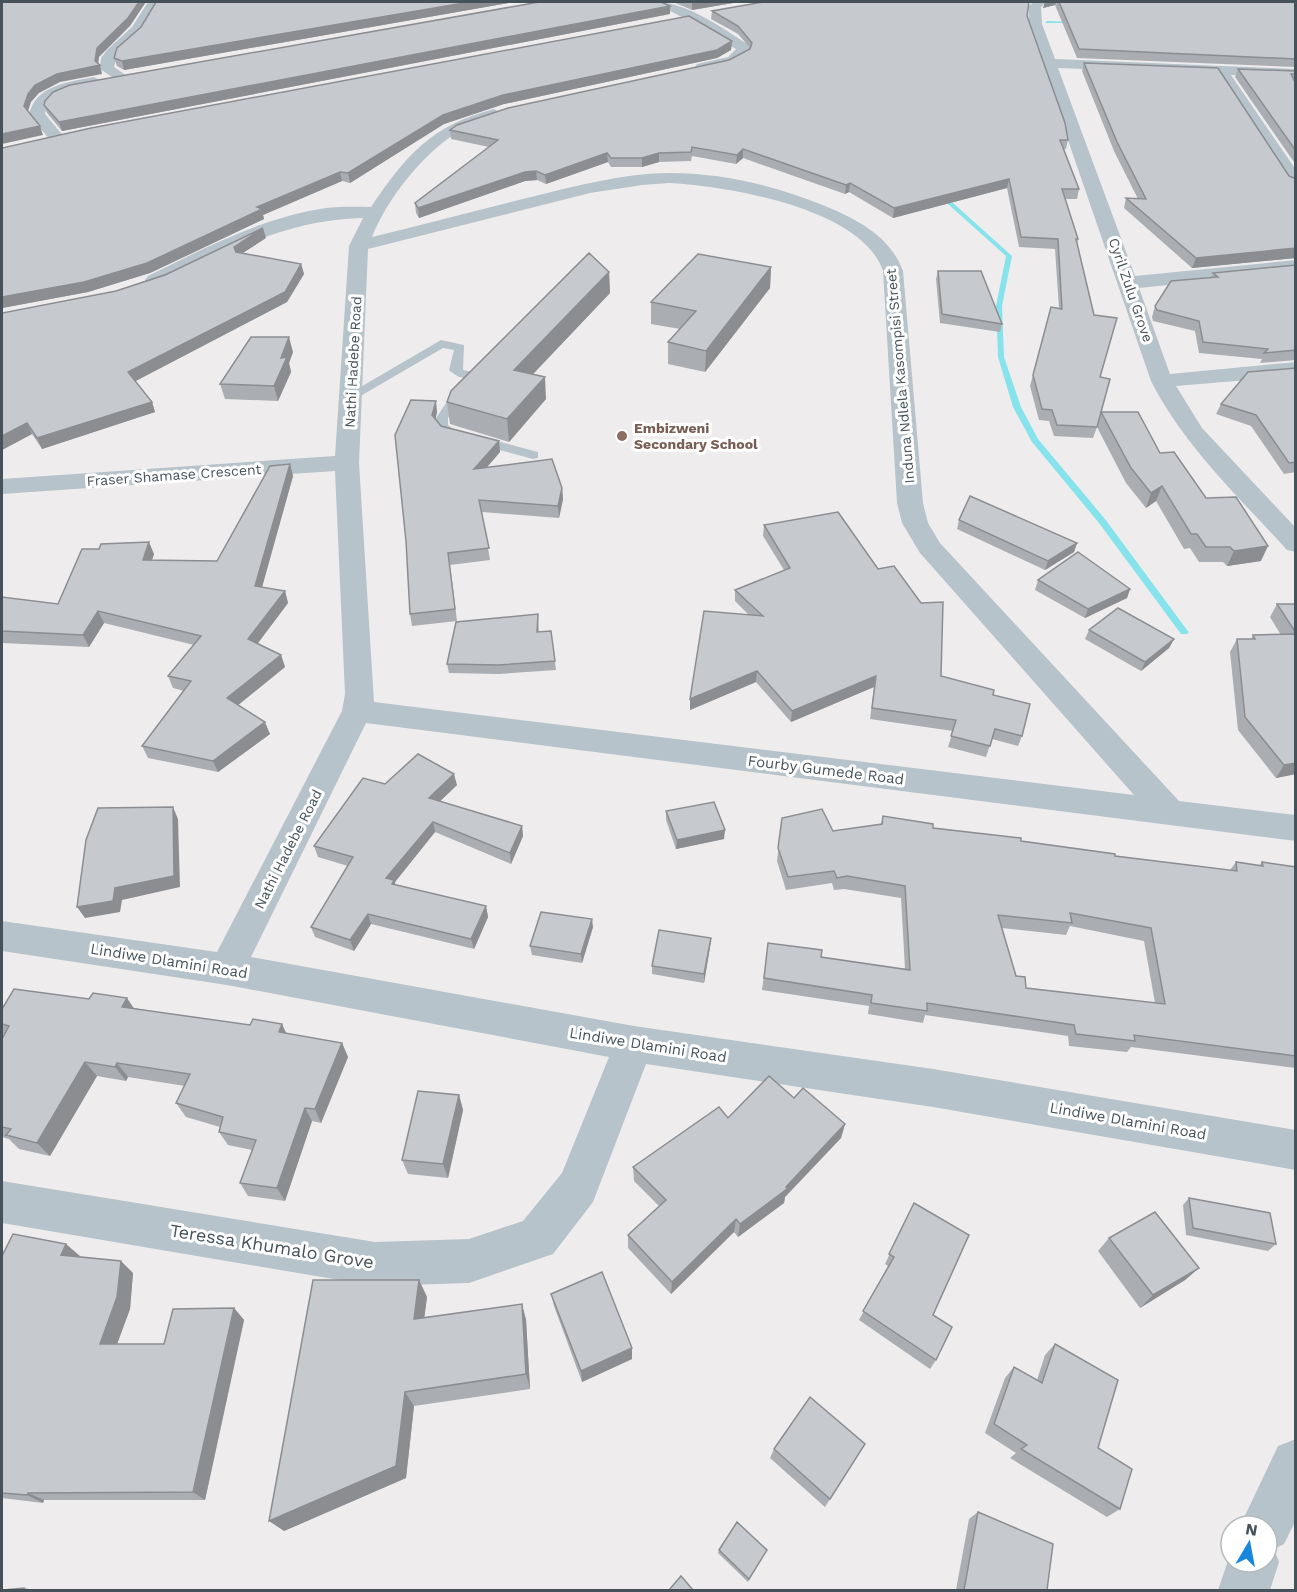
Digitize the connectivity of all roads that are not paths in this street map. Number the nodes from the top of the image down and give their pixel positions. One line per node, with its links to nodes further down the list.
1 (154, 2): 11 (street)
2 (658, 2): 4 (street)
3 (1040, 2): 6 (street, Cyril Zulu Grove)
4 (701, 14): 5 (street); 8 (street)
5 (666, 21)
6 (1048, 63): 7 (street); 16 (street, Cyril Zulu Grove)
7 (1221, 70): 9 (street); 12 (street)
8 (677, 73)
9 (1296, 73)
10 (516, 108): 13 (street, Nathi Hadebe Road)
11 (76, 134)
12 (1296, 184)
13 (374, 212): 14 (street, Nathi Hadebe Road); 17 (street)
14 (358, 246): 22 (street, Nathi Hadebe Road); 28 (street, Induna Ndlela Kasompisi Street)
15 (1296, 266): 16 (street)
16 (1129, 283): 21 (street, Cyril Zulu Grove)
17 (138, 286)
18 (498, 358): 20 (lane)
19 (1296, 369): 21 (street)
20 (471, 376): 22 (lane); 23 (lane)
21 (1162, 381): 26 (street, Cyril Zulu Grove)
22 (352, 395): 24 (street, Nathi Hadebe Road)
23 (533, 455)
24 (347, 464): 25 (street, Fraser Shamase Crescent); 27 (street, Nathi Hadebe Road)
25 (2, 486)
26 (1296, 544)
27 (357, 711): 28 (street, Fourby Gumede Road); 31 (street, Nathi Hadebe Road)
28 (1169, 812): 29 (street, Fourby Gumede Road)
29 (1296, 828)
30 (2, 936): 31 (street, Lindiwe Dlamini Road)
31 (227, 969): 32 (street, Lindiwe Dlamini Road)
32 (634, 1044): 33 (street, Lindiwe Dlamini Road); 34 (street, Teressa Khumalo Grove)
33 (1296, 1150)
34 (2, 1202)
35 (1296, 1464): 36 (street)
36 (1272, 1514)
37 (1249, 1574): 38 (street)
38 (1244, 1590)

